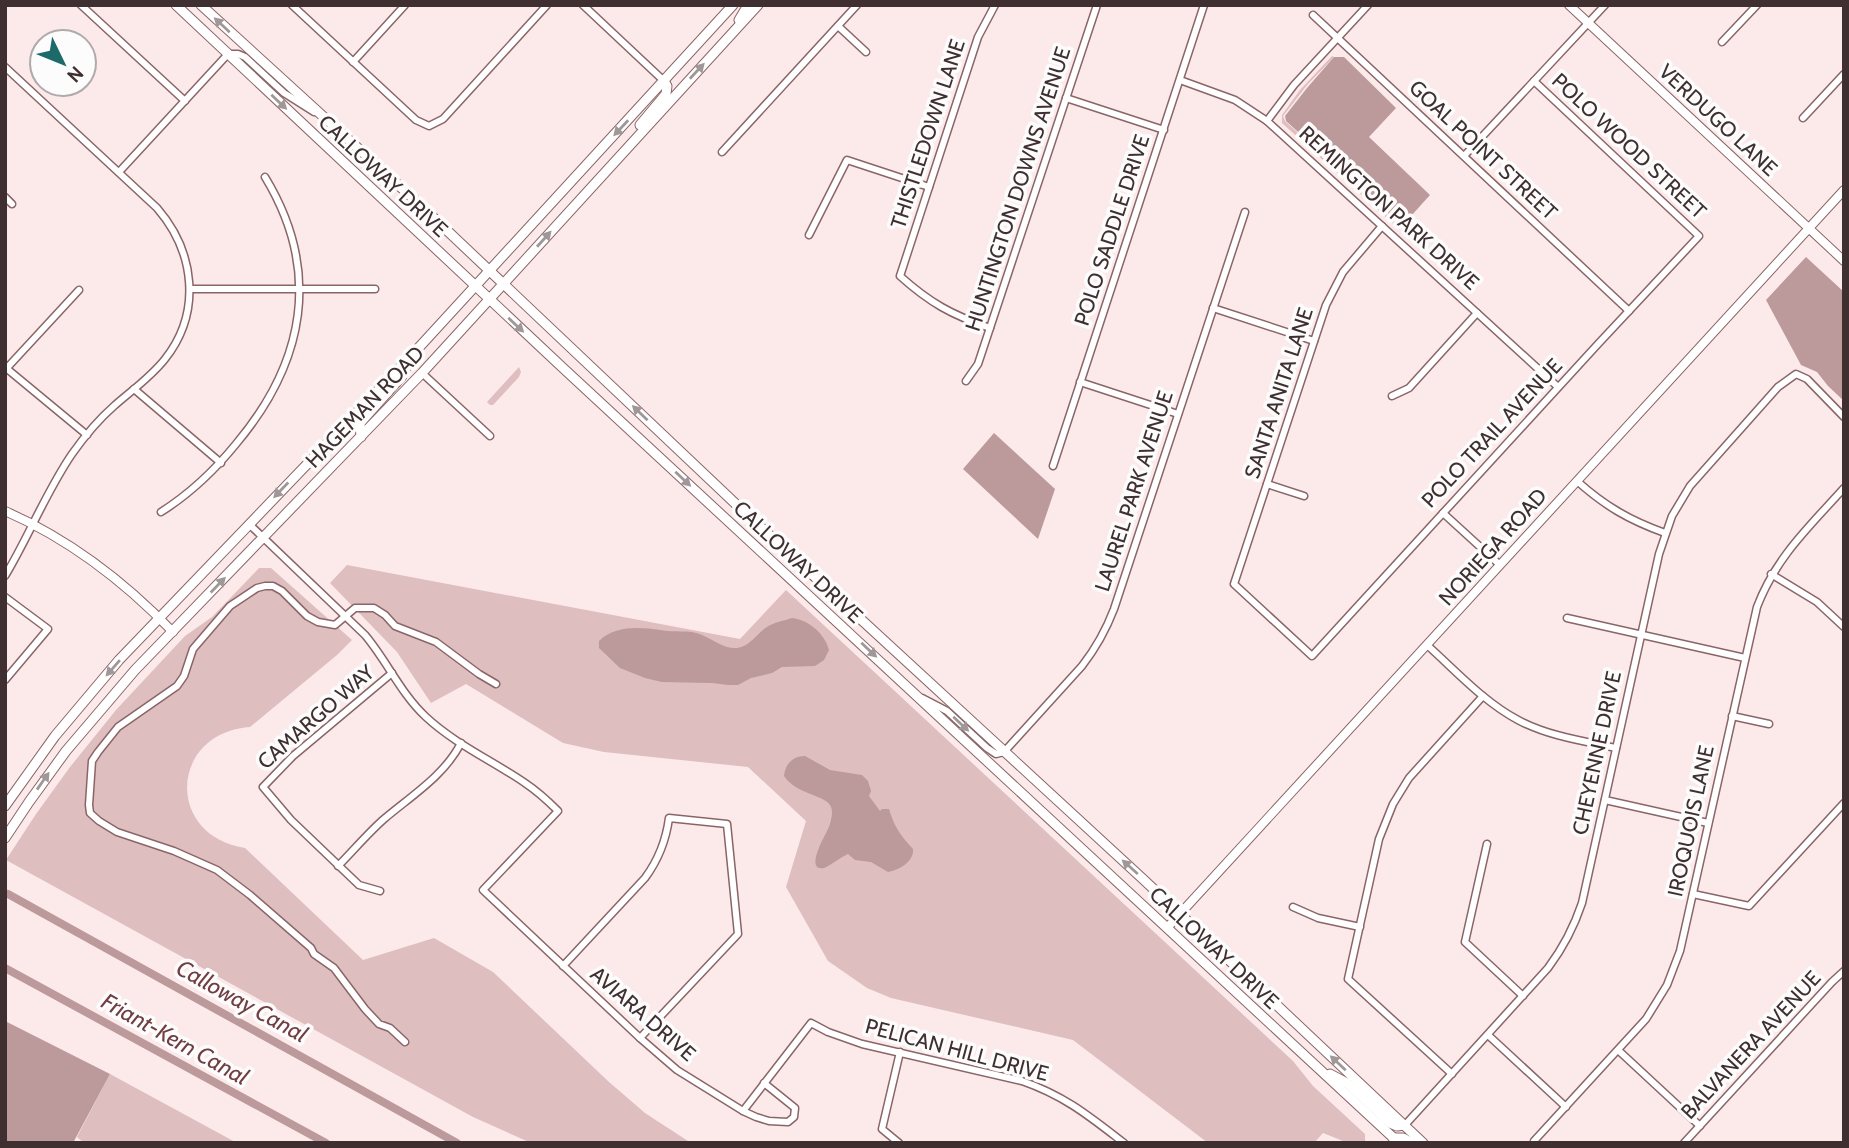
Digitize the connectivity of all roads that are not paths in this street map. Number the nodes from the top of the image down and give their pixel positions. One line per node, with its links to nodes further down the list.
1 (81, 5): 34 (street)
2 (176, 5): 26 (main road, CALLOWAY DRIVE)
3 (201, 5): 36 (main road, CALLOWAY DRIVE, one-way to 3)
4 (292, 5): 27 (street)
5 (405, 5): 27 (street)
6 (547, 5): 27 (street)
7 (583, 5): 30 (street)
8 (733, 5): 30 (main road, HAGEMAN ROAD)
9 (748, 5): 22 (main road)
10 (758, 5): 22 (main road, HAGEMAN ROAD)
11 (857, 5): 21 (street)
12 (995, 5): 44 (street, THISTLEDOWN LANE)
13 (1097, 5): 33 (street, HUNTINGTON DOWNS AVENUE)
14 (1204, 5): 31 (street, POLO SADDLE DRIVE)
15 (1368, 5): 23 (street)
16 (1569, 5): 20 (street, VERDUGO LANE)
17 (1605, 5): 20 (street)
18 (1757, 5): 24 (street)
19 (1313, 15): 23 (street, GOAL POINT STREET)
20 (1588, 23): 32 (street); 50 (street, VERDUGO LANE)
21 (838, 26): 25 (street); 39 (street)
22 (731, 34): 41 (main road, HAGEMAN ROAD, one-way to 22)
23 (1337, 38): 37 (street); 40 (street, GOAL POINT STREET)
24 (1722, 42)
25 (866, 52)
26 (228, 54): 34 (street); 36 (street); 56 (main road, CALLOWAY DRIVE, one-way to 56)
27 (353, 62)
28 (5, 67): 42 (street)
29 (1844, 74): 35 (street)
30 (664, 80): 41 (main road); 54 (main road, HAGEMAN ROAD, one-way to 54)
31 (1180, 80): 37 (street, REMINGTON PARK DRIVE); 38 (street, POLO SADDLE DRIVE)
32 (1534, 81): 40 (street); 52 (street, POLO WOOD STREET)
33 (1066, 98): 38 (street); 65 (street, HUNTINGTON DOWNS AVENUE)
34 (185, 101): 42 (street)
35 (1803, 118)
36 (326, 120): 54 (main road, CALLOWAY DRIVE)
37 (1266, 121): 49 (street, REMINGTON PARK DRIVE)
38 (1164, 130): 71 (street, POLO SADDLE DRIVE)
39 (722, 152)
40 (1464, 156): 63 (street, GOAL POINT STREET)
41 (608, 168): 55 (main road, HAGEMAN ROAD, one-way to 41)
42 (119, 172): 57 (street)
43 (265, 177): 58 (street)
44 (929, 187): 51 (street); 65 (street, THISTLEDOWN LANE)
45 (1844, 190): 50 (street, NORIEGA ROAD)
46 (5, 197): 47 (street)
47 (12, 204)
48 (1245, 212): 62 (street, LAUREL PARK AVENUE)
49 (1382, 226): 64 (street, REMINGTON PARK DRIVE); 66 (street, SANTA ANITA LANE)
50 (1809, 228): 53 (street, VERDUGO LANE); 82 (street, NORIEGA ROAD)
51 (809, 235)
52 (1699, 236): 63 (street, POLO TRAIL AVENUE)
53 (1844, 261)
54 (489, 272): 55 (main road, CALLOWAY DRIVE); 56 (main road, HAGEMAN ROAD)
55 (503, 285): 61 (main road, HAGEMAN ROAD); 115 (main road, CALLOWAY DRIVE, one-way to 55)
56 (476, 286): 61 (main road, CALLOWAY DRIVE); 67 (main road, HAGEMAN ROAD)
57 (190, 289): 58 (street); 73 (street)
58 (299, 289): 59 (street); 80 (street)
59 (375, 289)
60 (79, 290): 68 (street)
61 (489, 300): 69 (main road, HAGEMAN ROAD); 109 (main road, CALLOWAY DRIVE, one-way to 109)
62 (1213, 308): 66 (street); 75 (street, LAUREL PARK AVENUE)
63 (1629, 311): 72 (street, POLO TRAIL AVENUE)
64 (1477, 313): 72 (street, REMINGTON PARK DRIVE); 74 (street)
65 (990, 328): 70 (street, HUNTINGTON DOWNS AVENUE)
66 (1314, 341): 83 (street, SANTA ANITA LANE)
67 (412, 355): 78 (main road); 90 (main road, HAGEMAN ROAD, one-way to 90)
68 (6, 369): 77 (street)
69 (422, 373): 78 (main road, HAGEMAN ROAD); 79 (street)
70 (966, 381)
71 (1080, 382): 75 (street); 81 (street, POLO SADDLE DRIVE)
72 (1558, 387): 88 (street, POLO TRAIL AVENUE)
73 (134, 389): 77 (street); 80 (street)
74 (1392, 396)
75 (1178, 414): 115 (street, LAUREL PARK AVENUE)
76 (1844, 417): 91 (street, CHEYENNE DRIVE)
77 (87, 435): 89 (street)
78 (361, 436): 92 (main road, HAGEMAN ROAD)
79 (490, 436)
80 (220, 463): 87 (street)
81 (1053, 466)
82 (1577, 481): 91 (street); 93 (street, NORIEGA ROAD)
83 (1267, 484): 85 (street); 104 (street, SANTA ANITA LANE)
84 (1844, 488): 94 (street, IROQUOIS LANE)
85 (1304, 496)
86 (5, 511): 89 (street)
87 (161, 512)
88 (1443, 513): 93 (street); 104 (street, POLO TRAIL AVENUE)
89 (33, 524): 95 (street); 98 (street)
90 (248, 524): 92 (street); 98 (main road, HAGEMAN ROAD)
91 (1665, 533): 102 (street, CHEYENNE DRIVE)
92 (263, 539): 97 (street); 101 (main road, HAGEMAN ROAD, one-way to 92)
93 (1500, 565): 103 (street, NORIEGA ROAD)
94 (1771, 574): 100 (street); 105 (street, IROQUOIS LANE)
95 (5, 576)
96 (5, 597): 107 (street)
97 (345, 617): 106 (street); 108 (street); 134 (street)
98 (159, 618): 101 (street); 118 (main road, HAGEMAN ROAD, one-way to 118)
99 (1567, 618): 102 (street)
100 (1844, 627)
101 (173, 632): 120 (main road, HAGEMAN ROAD, one-way to 101)
102 (1641, 635): 105 (street); 114 (street, CHEYENNE DRIVE)
103 (1427, 645): 110 (street); 126 (street, NORIEGA ROAD)
104 (1312, 656)
105 (1745, 658): 111 (street, IROQUOIS LANE)
106 (392, 673): 113 (street); 122 (street, CAMARGO WAY)
107 (5, 681)
108 (496, 684)
109 (917, 695): 115 (street, one-way to 115); 127 (main road, CALLOWAY DRIVE)
110 (1483, 696): 114 (street); 128 (street)
111 (1732, 716): 112 (street); 119 (street, IROQUOIS LANE)
112 (1769, 724)
113 (461, 743): 122 (street); 129 (street, AVIARA DRIVE)
114 (1616, 748): 116 (street, CHEYENNE DRIVE)
115 (1004, 752): 126 (main road, CALLOWAY DRIVE, one-way to 115)
116 (1605, 800): 119 (street); 131 (street, CHEYENNE DRIVE)
117 (1844, 803): 124 (street)
118 (5, 806)
119 (1709, 823): 124 (street, IROQUOIS LANE)
120 (5, 838)
121 (1487, 844): 131 (street)
122 (338, 866): 123 (street)
123 (380, 891)
124 (1693, 894): 135 (street, IROQUOIS LANE)
125 (1293, 907): 128 (street)
126 (1180, 914): 127 (street, NORIEGA ROAD); 142 (main road, CALLOWAY DRIVE, one-way to 126)
127 (1167, 928): 137 (main road, CALLOWAY DRIVE)
128 (1360, 928): 138 (street)
129 (563, 966): 133 (street, AVIARA DRIVE); 133 (street)
130 (1844, 971): 143 (street, BALVANERA AVENUE)
131 (1523, 996): 132 (street, CHEYENNE DRIVE)
132 (1488, 1035): 138 (street, CHEYENNE DRIVE); 140 (street)
133 (640, 1038): 141 (street, AVIARA DRIVE)
134 (405, 1042)
135 (1618, 1050): 140 (street, IROQUOIS LANE); 143 (street)
136 (900, 1052): 139 (street, PELICAN HILL DRIVE); 146 (street); 147 (street, PELICAN HILL DRIVE)
137 (1319, 1069): 142 (main road); 144 (main road, CALLOWAY DRIVE)
138 (1452, 1074): 142 (street, CHEYENNE DRIVE)
139 (764, 1083): 141 (street); 141 (street, AVIARA DRIVE)
140 (1566, 1107): 145 (street, IROQUOIS LANE)
141 (743, 1111)
142 (1405, 1125): 149 (main road, CALLOWAY DRIVE)
143 (1700, 1126): 150 (street, BALVANERA AVENUE)
144 (1393, 1141): 148 (main road)
145 (1534, 1141)
146 (899, 1143)
147 (1124, 1143)
148 (1412, 1143)
149 (1423, 1143)
150 (1684, 1143)

